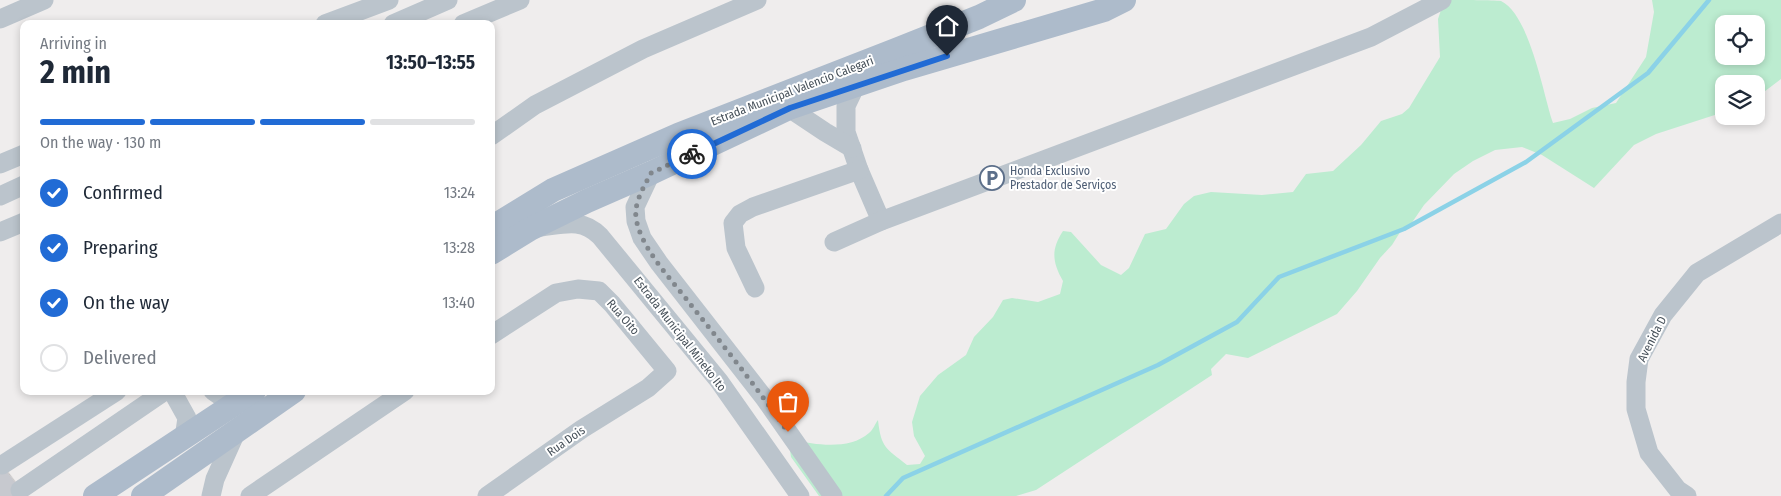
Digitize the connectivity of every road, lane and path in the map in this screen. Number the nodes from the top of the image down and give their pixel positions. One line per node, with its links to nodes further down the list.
1 (44, 0): 9 (street)
2 (389, 0): 10 (street)
3 (448, 0): 11 (street)
4 (520, 0): 12 (street)
5 (757, 0): 15 (street)
6 (1014, 0): 26 (main road, Estrada Municipal Valencio Calegari)
7 (1442, 0): 23 (street)
8 (1116, 3): 13 (main road, Estrada Municipal Valencio Calegari)
9 (0, 19)
10 (336, 20)
11 (405, 20)
12 (472, 20)
13 (856, 85): 14 (main road, Estrada Municipal Valencio Calegari); 16 (street)
14 (790, 108): 16 (street); 20 (main road, Estrada Municipal Valencio Calegari)
15 (495, 133)
16 (852, 148): 19 (street)
17 (20, 156): 18 (street)
18 (0, 164)
19 (859, 170): 23 (street); 31 (street)
20 (651, 173): 27 (main road, Estrada Municipal Valencio Calegari); 51 (street)
21 (20, 187): 22 (street)
22 (0, 196)
23 (881, 222): 29 (street)
24 (1781, 223): 52 (street, Avenida D)
25 (20, 224): 28 (street)
26 (495, 226)
27 (530, 229): 30 (main road, Estrada Municipal Valencio Calegari); 50 (street, Estrada Municipal Mineko Ito)
28 (0, 232)
29 (834, 242)
30 (495, 250)
31 (755, 288)
32 (495, 332): 33 (street, Rua Oito)
33 (648, 388): 49 (street, Rua Dois)
34 (111, 395): 43 (street)
35 (159, 395): 44 (street)
36 (174, 395): 42 (street)
37 (219, 395): 38 (street)
38 (248, 395): 42 (main road)
39 (288, 395): 41 (main road)
40 (399, 395): 48 (street)
41 (238, 430): 45 (main road); 47 (street)
42 (184, 438): 46 (main road)
43 (2, 465)
44 (20, 490)
45 (153, 495)
46 (95, 496)
47 (211, 496)
48 (250, 496)
49 (487, 496)
50 (800, 496)
51 (833, 496)
52 (1687, 496)

